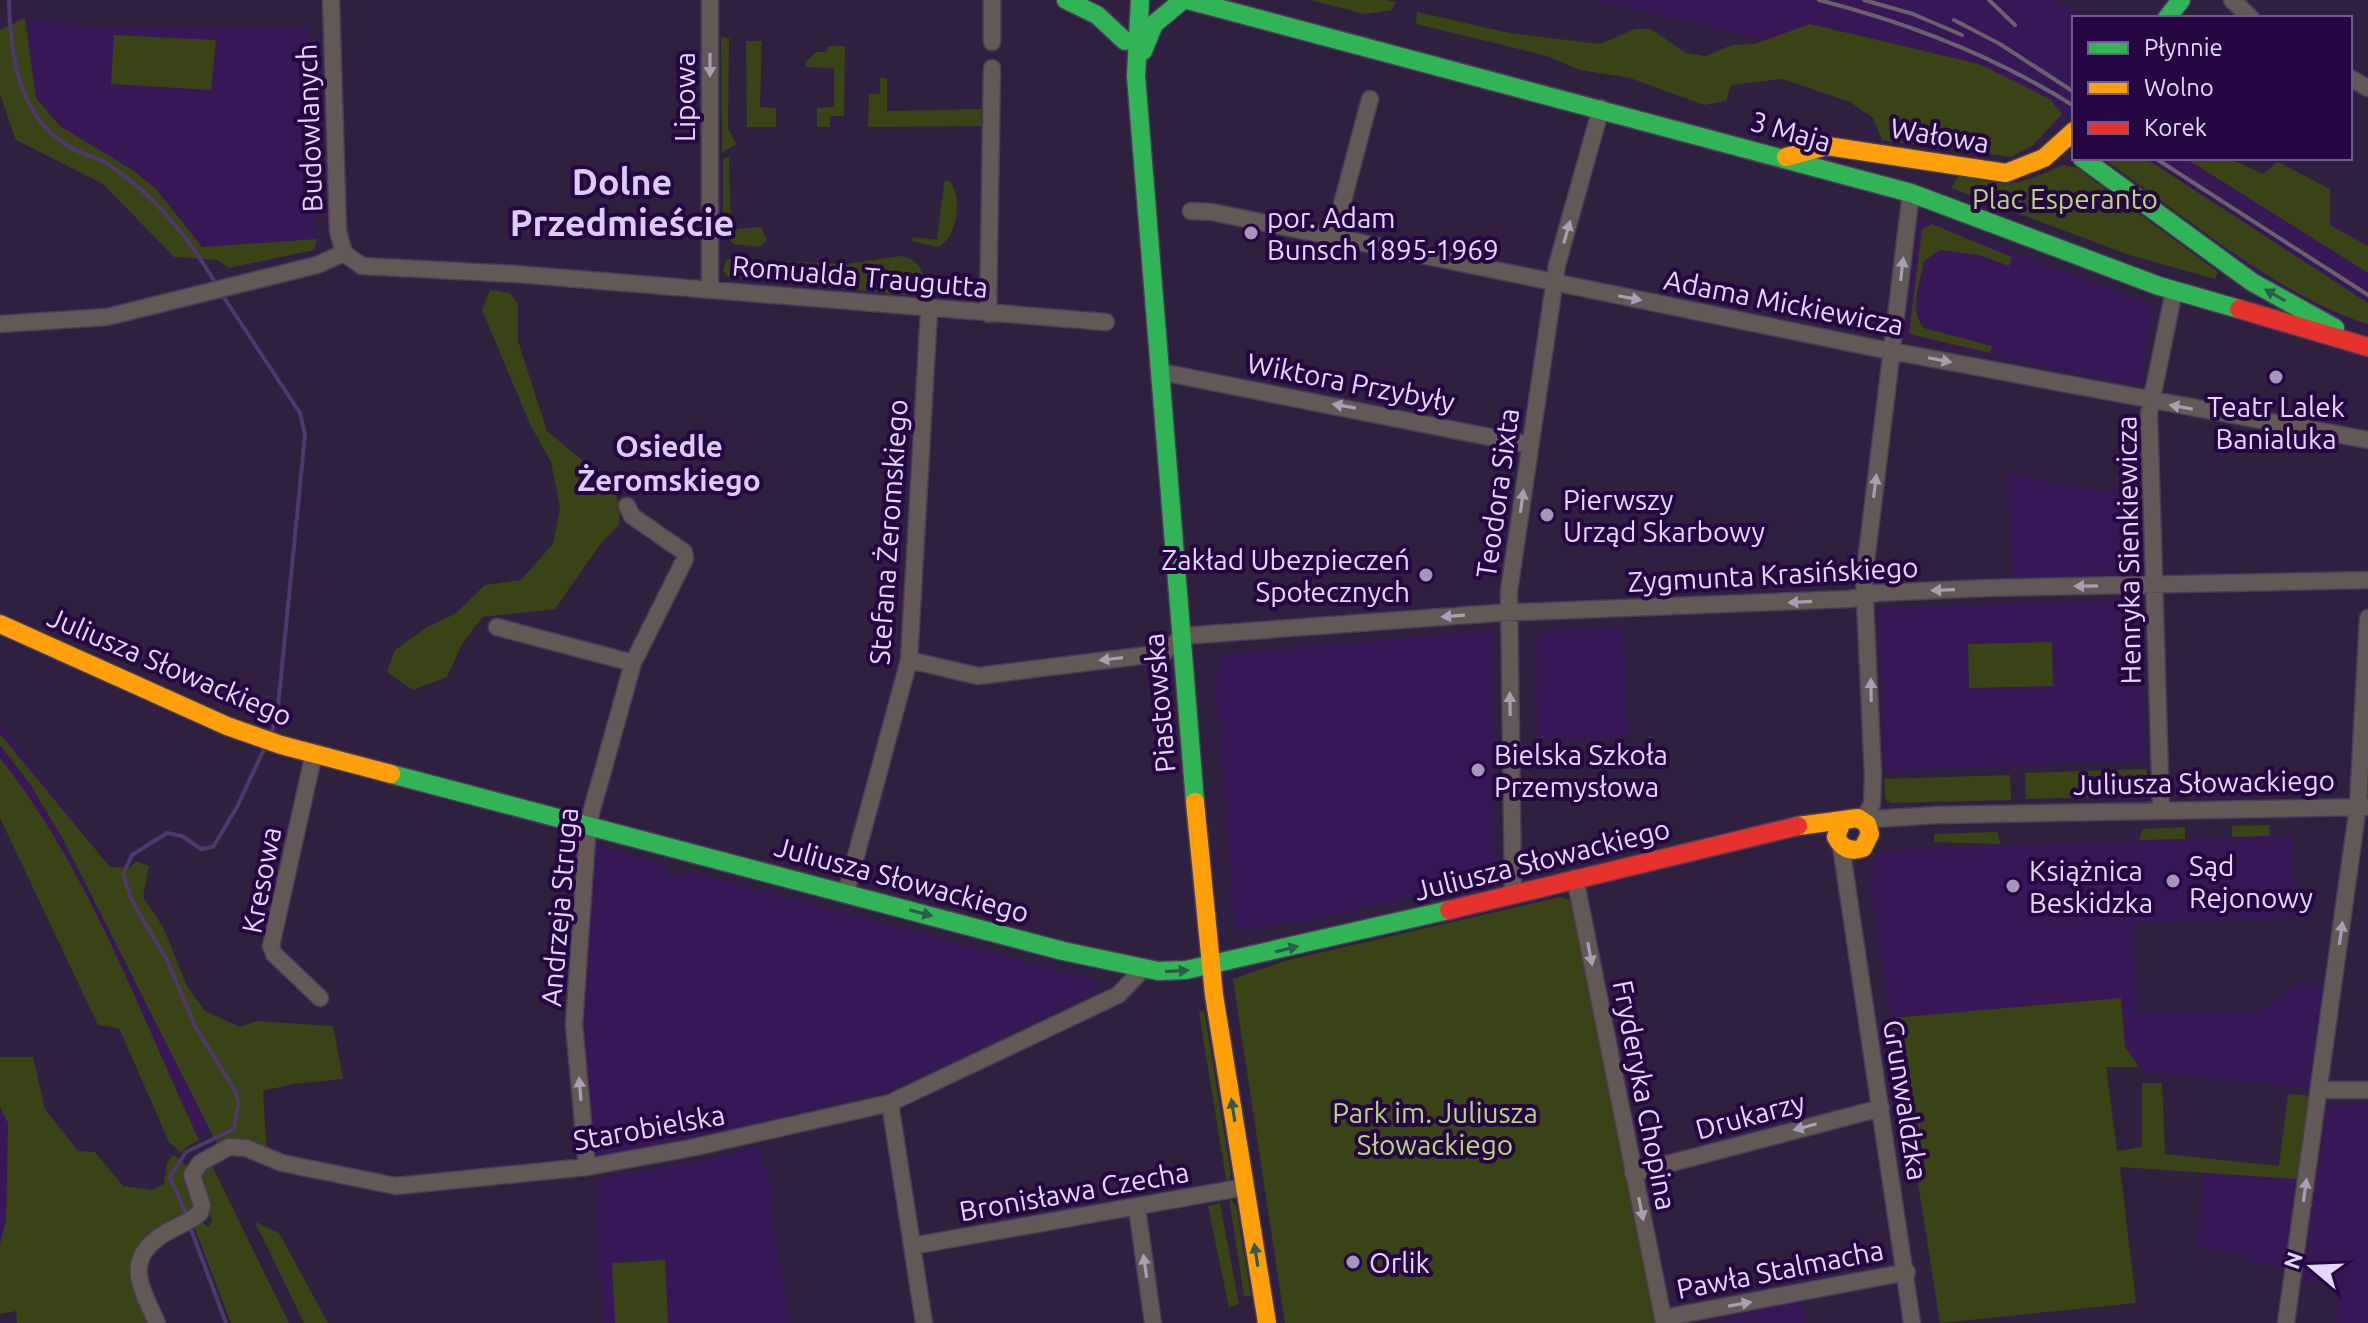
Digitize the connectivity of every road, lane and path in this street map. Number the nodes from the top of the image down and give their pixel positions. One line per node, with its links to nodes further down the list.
1 (331, 0): 23 (street, Budowlanych)
2 (710, 0): 25 (street, Lipowa, one-way to 25)
3 (992, 0): 12 (street)
4 (1066, 0): 11 (street)
5 (1138, 0): 11 (street, Piastowska); 14 (street, Piastowska)
6 (1186, 0): 14 (street); 16 (street, 3 Maja)
7 (2181, 0): 9 (street)
8 (2232, 0): 10 (street)
9 (2166, 16)
10 (2249, 16)
11 (1125, 41): 14 (street, Piastowska)
12 (992, 42)
13 (992, 68): 28 (street)
14 (1136, 76): 33 (street, Piastowska)
15 (1370, 99): 22 (street)
16 (1601, 108): 18 (street, 3 Maja); 24 (street, Teodora Sixta, one-way to 16)
17 (2071, 141): 18 (street, Wałowa)
18 (1785, 157): 20 (street, 3 Maja)
19 (2085, 160): 31 (street, one-way to 19)
20 (1911, 193): 26 (street, 3 Maja); 32 (street, one-way to 20)
21 (1191, 211): 22 (street, Adama Mickiewicza)
22 (1333, 238): 24 (street, Adama Mickiewicza)
23 (344, 253): 25 (street, Romualda Traugutta); 30 (street)
24 (1554, 283): 32 (street, Adama Mickiewicza, one-way to 32); 36 (street, Teodora Sixta)
25 (710, 289): 27 (street, Romualda Traugutta)
26 (2174, 291): 31 (street, 3 Maja); 34 (street, Henryka Sienkiewicza)
27 (929, 311): 28 (street, Romualda Traugutta); 46 (street, Stefana Żeromskiego)
28 (988, 314): 29 (street, Romualda Traugutta)
29 (1106, 322)
30 (0, 324)
31 (2368, 346)
32 (1890, 350): 34 (street, Adama Mickiewicza, one-way to 34); 40 (street, one-way to 32)
33 (1161, 372): 36 (street, Wiktora Przybyły, one-way to 33); 45 (street, Piastowska)
34 (2150, 401): 35 (street, Adama Mickiewicza, one-way to 34); 39 (street, Henryka Sienkiewicza)
35 (2368, 440)
36 (1530, 445): 41 (street, Teodora Sixta, one-way to 36)
37 (627, 506): 47 (street, Andrzeja Struga)
38 (2368, 580): 39 (street, Zygmunta Krasińskiego)
39 (2154, 587): 40 (street, Zygmunta Krasińskiego, one-way to 40); 51 (street, Henryka Sienkiewicza)
40 (1865, 596): 41 (street, Zygmunta Krasińskiego, one-way to 41); 49 (street, one-way to 40)
41 (1508, 613): 45 (street, Zygmunta Krasińskiego, one-way to 45); 58 (street, Teodora Sixta, one-way to 41)
42 (2368, 618): 50 (street)
43 (0, 624): 48 (street, Juliusza Słowackiego)
44 (497, 627): 47 (street)
45 (1182, 636): 46 (street, one-way to 46); 59 (street, Piastowska)
46 (909, 660): 57 (street, Stefana Żeromskiego)
47 (633, 663): 53 (street, Andrzeja Struga)
48 (314, 753): 53 (street, Juliusza Słowackiego); 61 (street, Kresowa)
49 (1872, 794): 52 (street); 54 (street)
50 (2363, 807): 51 (street, Juliusza Słowackiego); 62 (street, one-way to 50)
51 (2161, 809): 52 (street, Juliusza Słowackiego)
52 (1897, 817): 54 (street)
53 (588, 824): 57 (street, Juliusza Słowackiego); 66 (street, Andrzeja Struga, one-way to 53)
54 (1867, 826): 55 (street, Juliusza Słowackiego); 55 (street)
55 (1844, 839): 56 (street, Juliusza Słowackiego); 65 (street, Grunwaldzka)
56 (1575, 878): 58 (street, Juliusza Słowackiego); 67 (street, Fryderyka Chopina, one-way to 67)
57 (846, 893): 60 (street, Juliusza Słowackiego, one-way to 60)
58 (1505, 896): 59 (street, Juliusza Słowackiego, one-way to 58)
59 (1211, 966): 60 (street, Juliusza Słowackiego, one-way to 59); 68 (street, Piastowska, one-way to 59)
60 (1142, 970): 64 (street, Starobielska)
61 (320, 998)
62 (2319, 1090): 63 (street); 78 (street, one-way to 62)
63 (2368, 1090)
64 (890, 1103): 66 (street, Starobielska); 70 (street)
65 (1881, 1108): 67 (street, Drukarzy, one-way to 67); 71 (street, Grunwaldzka)
66 (587, 1167): 73 (street, Starobielska)
67 (1633, 1173): 72 (street, Fryderyka Chopina, one-way to 72)
68 (1245, 1187): 69 (street, Bronisława Czecha); 76 (street, Piastowska, one-way to 68)
69 (1137, 1208): 70 (street, Bronisława Czecha); 75 (street, one-way to 69)
70 (912, 1246): 74 (street)
71 (1907, 1272): 72 (street, Pawła Stalmacha, one-way to 71); 77 (street, Grunwaldzka)
72 (1664, 1320)
73 (157, 1323)
74 (924, 1323)
75 (1153, 1323)
76 (1267, 1323)
77 (1912, 1323)
78 (2286, 1323)

